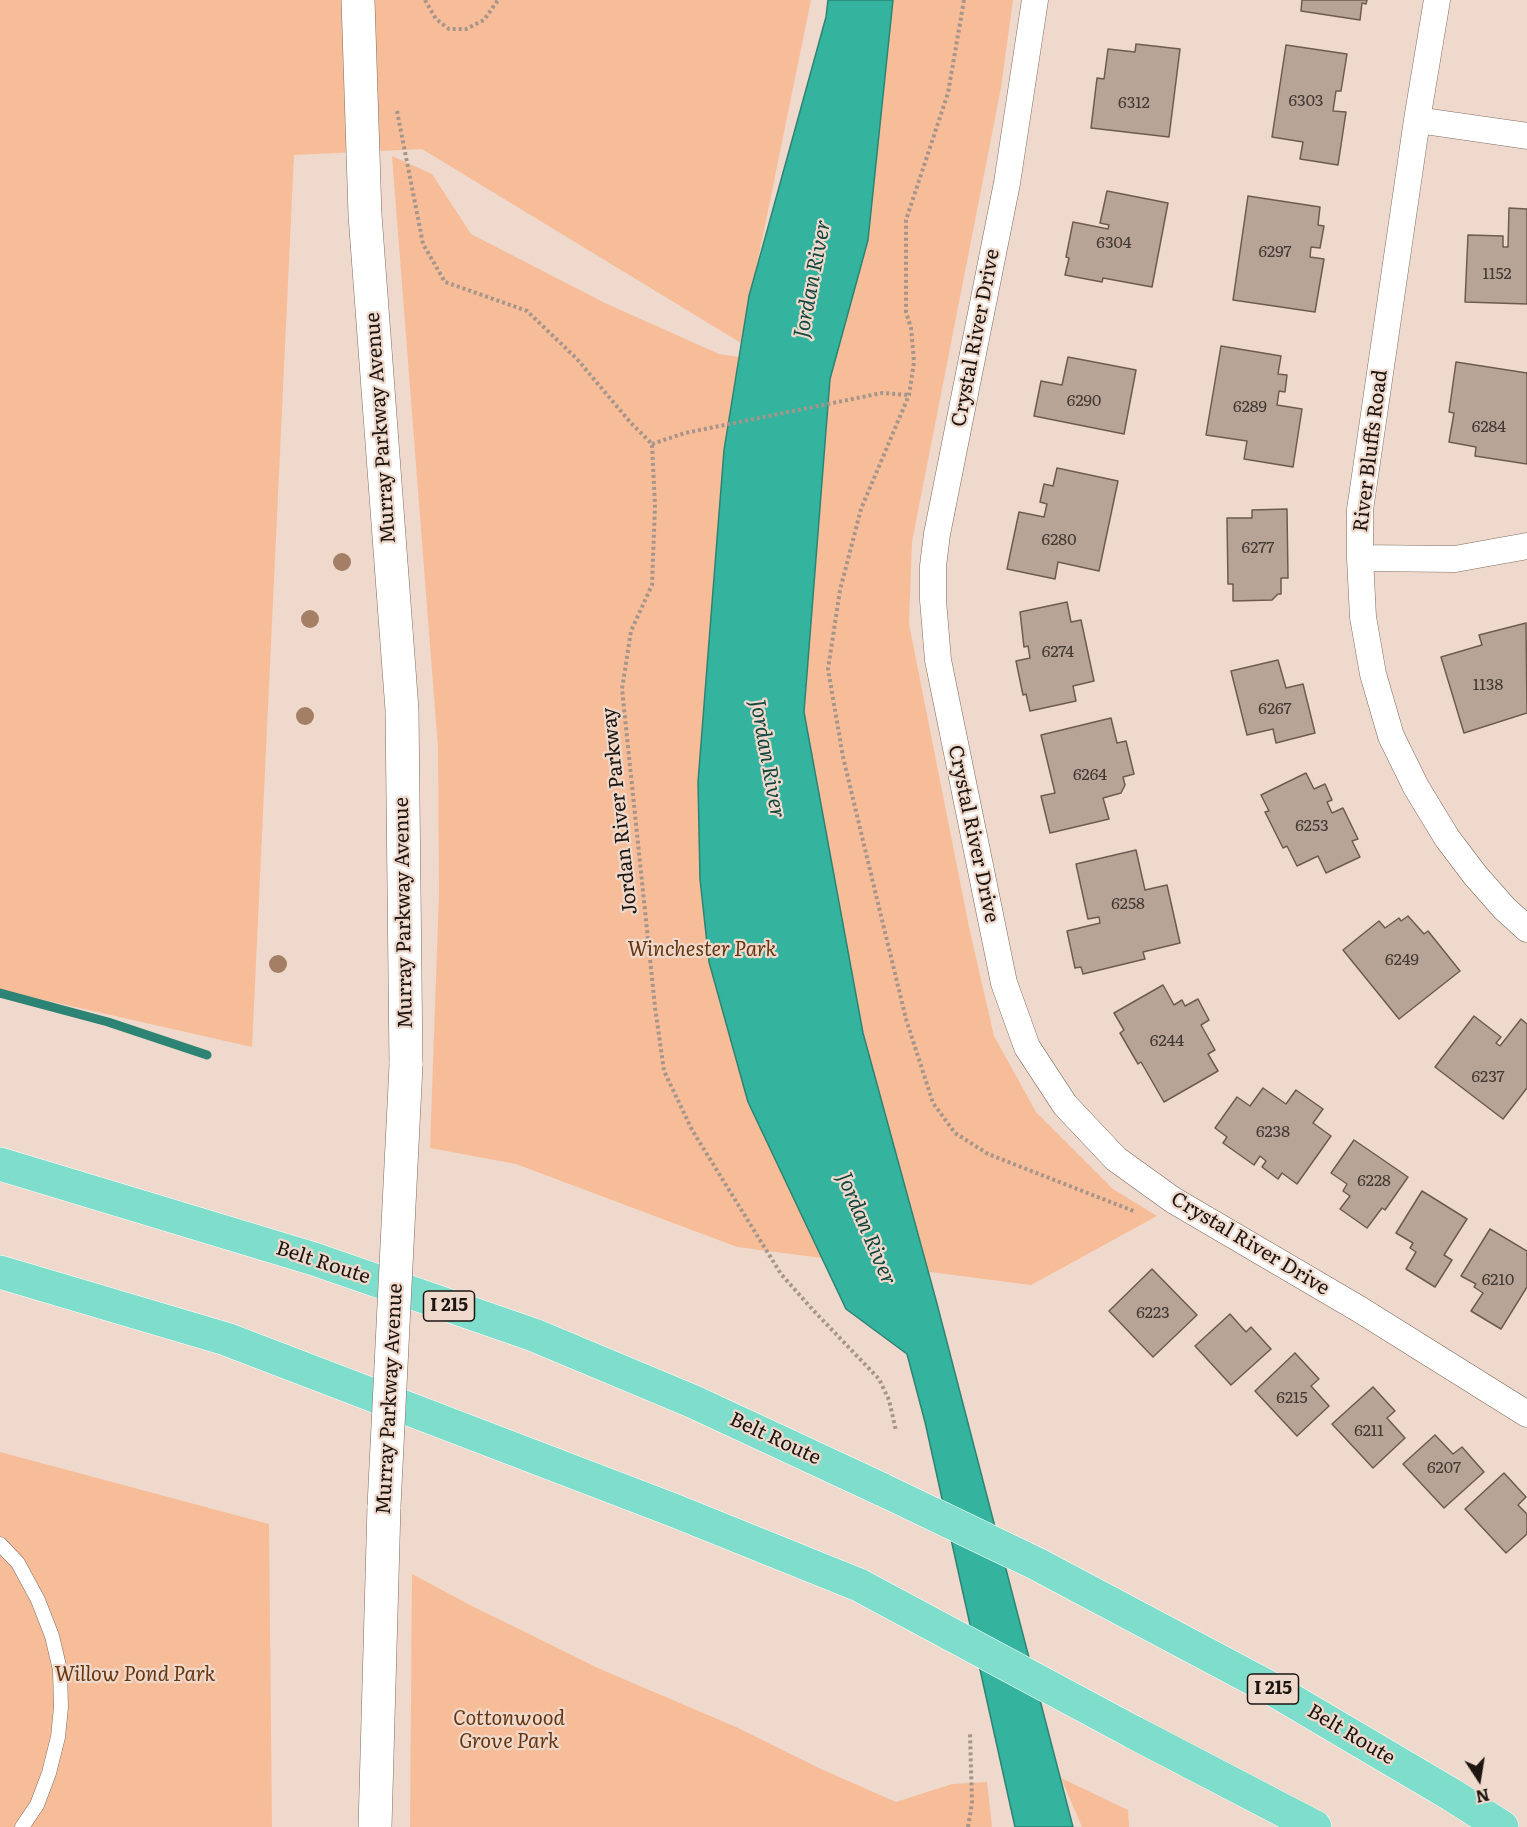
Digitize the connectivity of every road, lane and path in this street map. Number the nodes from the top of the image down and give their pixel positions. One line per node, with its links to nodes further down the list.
1 (358, 0): 23 (street, Murray Parkway Avenue, bridge)
2 (425, 0): 3 (path)
3 (498, 0)
4 (964, 0): 10 (path)
5 (1035, 0): 16 (street, Crystal River Drive)
6 (1437, 0): 8 (street, River Bluffs Road)
7 (396, 106): 11 (path)
8 (1418, 120): 9 (street); 13 (street, River Bluffs Road)
9 (1527, 136)
10 (909, 395): 11 (path); 16 (path)
11 (652, 444): 19 (path, Jordan River Parkway)
12 (1527, 546): 13 (street)
13 (1360, 558): 14 (street, River Bluffs Road)
14 (1527, 929)
15 (0, 1164): 26 (highway, Belt Route / I 215, bridge)
16 (1173, 1200): 18 (street, Crystal River Drive)
17 (0, 1272): 25 (highway, bridge)
18 (1527, 1414)
19 (896, 1431)
20 (0, 1544): 22 (lane)
21 (970, 1733): 24 (path)
22 (21, 1827)
23 (375, 1827)
24 (968, 1827)
25 (1315, 1827)
26 (1502, 1827)

